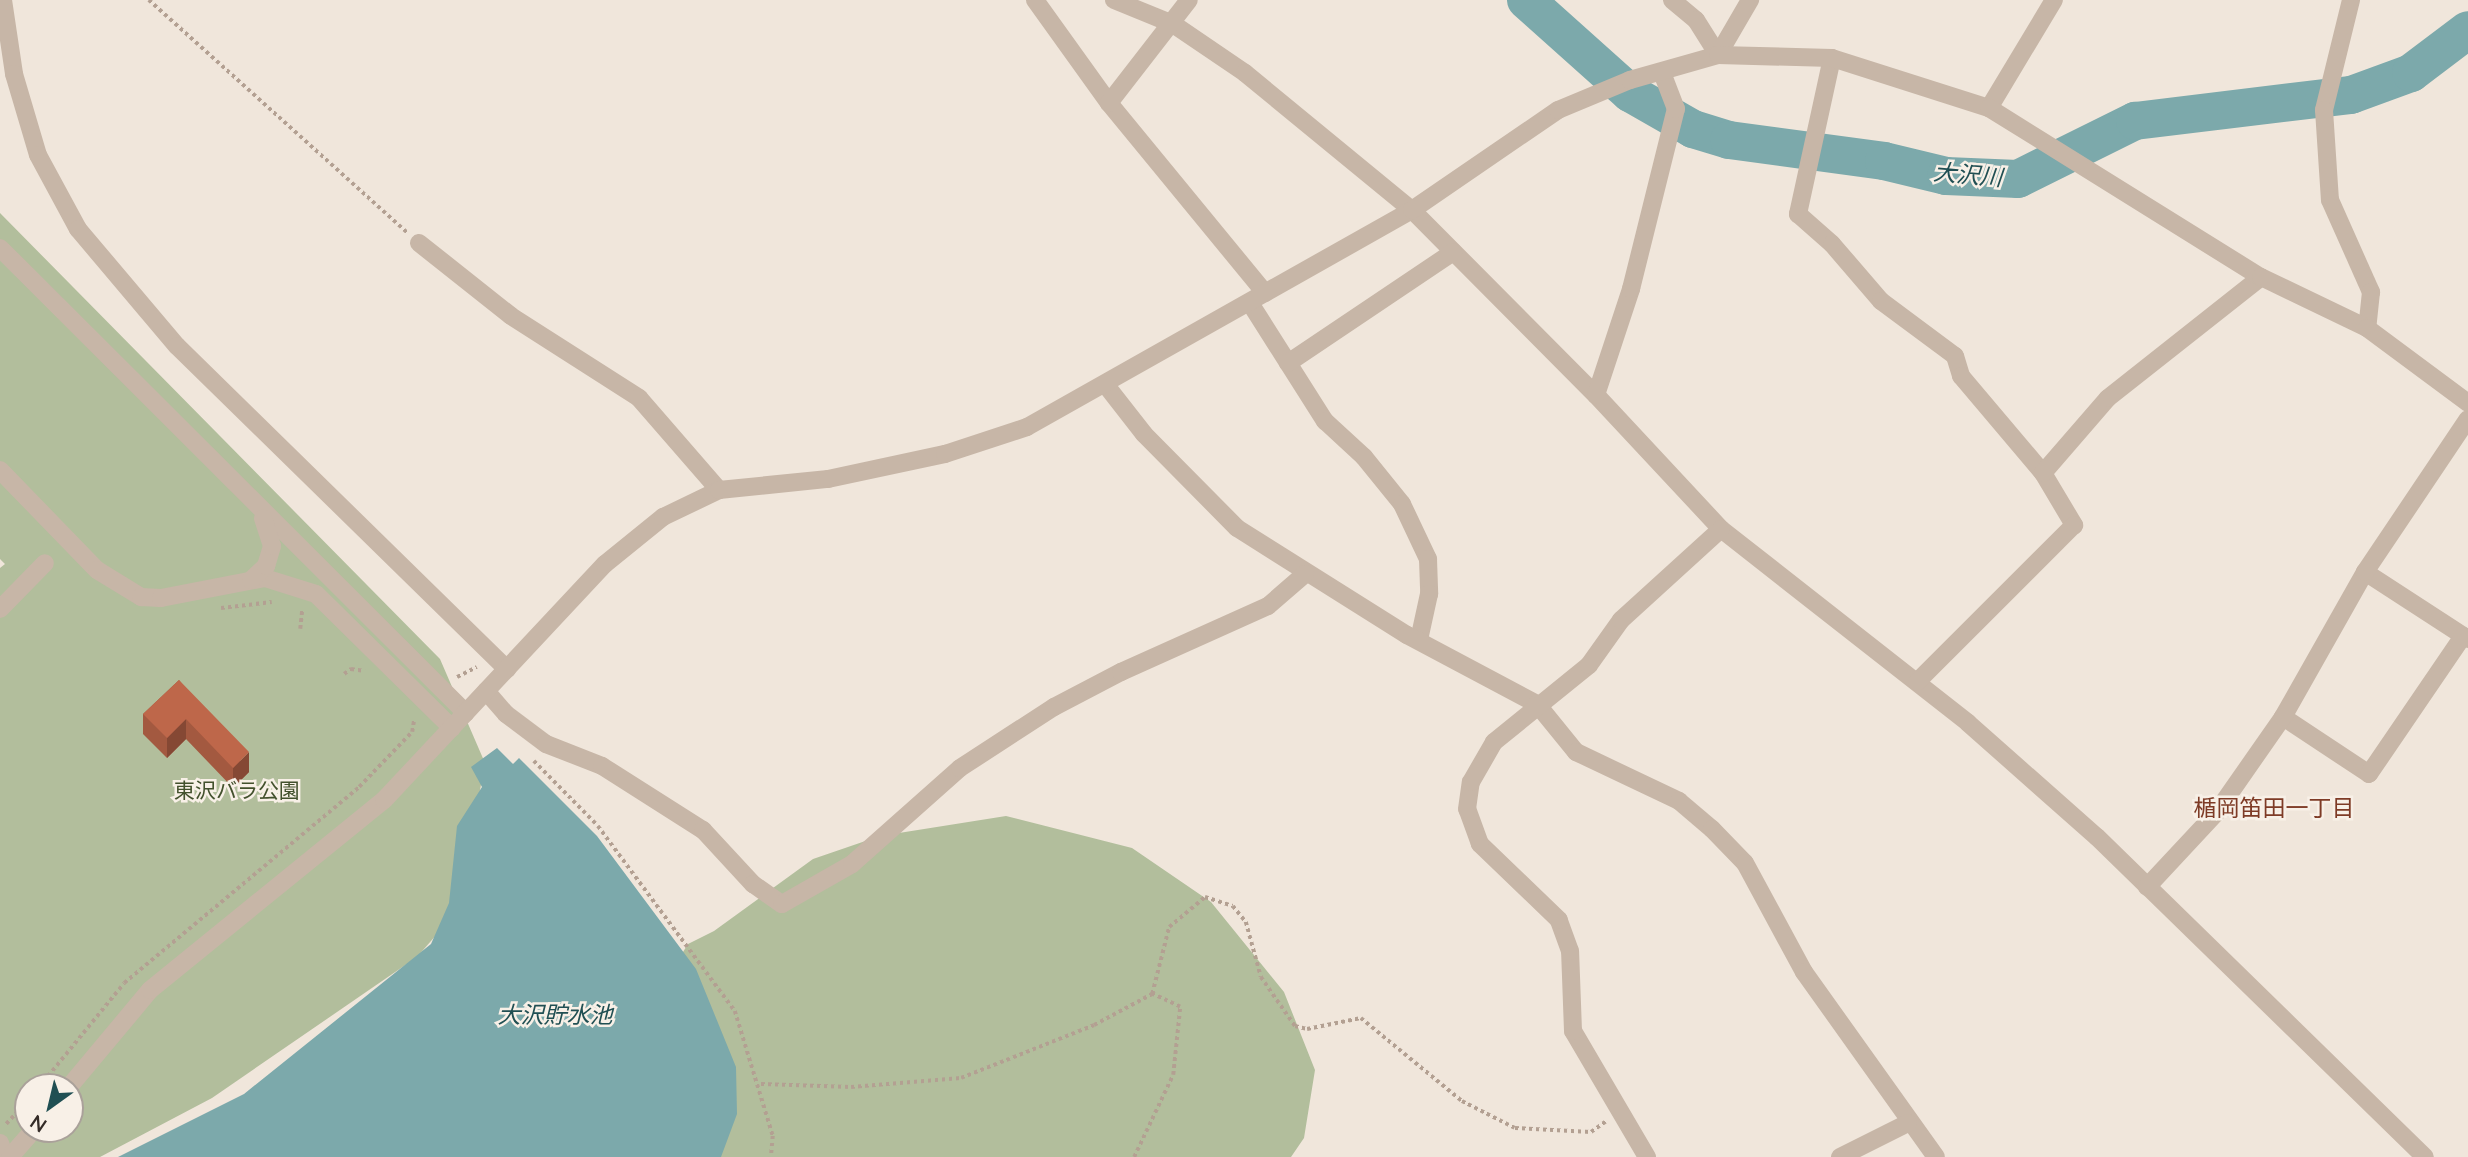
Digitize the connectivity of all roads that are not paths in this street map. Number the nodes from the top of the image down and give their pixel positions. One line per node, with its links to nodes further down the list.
1 (3, 0): 39 (street)
2 (1035, 0): 13 (street)
3 (1114, 0): 9 (street)
4 (1189, 0): 9 (street)
5 (1672, 0): 10 (street)
6 (1751, 0): 10 (street)
7 (2054, 0): 14 (street)
8 (2351, 0): 21 (street)
9 (1173, 24): 13 (street); 15 (street)
10 (1718, 55): 11 (street); 12 (street)
11 (1832, 58): 14 (street); 28 (street)
12 (1662, 72): 15 (street); 24 (street)
13 (1109, 103): 20 (street)
14 (1989, 108): 19 (street)
15 (1412, 210): 18 (street); 20 (street)
16 (419, 243): 29 (street)
17 (0, 248): 30 (street)
18 (1453, 252): 22 (street); 24 (street)
19 (2261, 277): 21 (street); 28 (street)
20 (1257, 298): 22 (street); 23 (street)
21 (2367, 328): 25 (street)
22 (1288, 362): 38 (street)
23 (1105, 383): 29 (street); 34 (street)
24 (1596, 395): 31 (street)
25 (2468, 403)
26 (2468, 419): 33 (street)
27 (0, 470): 35 (street)
28 (2043, 473): 40 (street)
29 (719, 490): 39 (street)
30 (244, 493): 35 (street); 43 (street)
31 (1721, 529): 40 (street); 42 (street)
32 (45, 563): 36 (street)
33 (2365, 572): 37 (street); 44 (street)
34 (1305, 574): 38 (street); 41 (street)
35 (251, 580): 45 (street)
36 (0, 609)
37 (2466, 638): 44 (street)
38 (1419, 640): 42 (street)
39 (507, 669): 41 (street)
40 (1917, 682): 46 (street)
41 (486, 691): 43 (street)
42 (1537, 704): 48 (street); 52 (street)
43 (466, 713): 45 (street)
44 (2283, 718): 46 (street)
45 (452, 728): 47 (street)
46 (2147, 887): 55 (street)
47 (81, 1073)
48 (1908, 1123): 53 (street); 54 (street)
49 (0, 1143): 51 (street)
50 (21, 1143): 51 (street)
51 (8, 1157)
52 (1647, 1157)
53 (1840, 1157)
54 (1937, 1157)
55 (2425, 1157)

